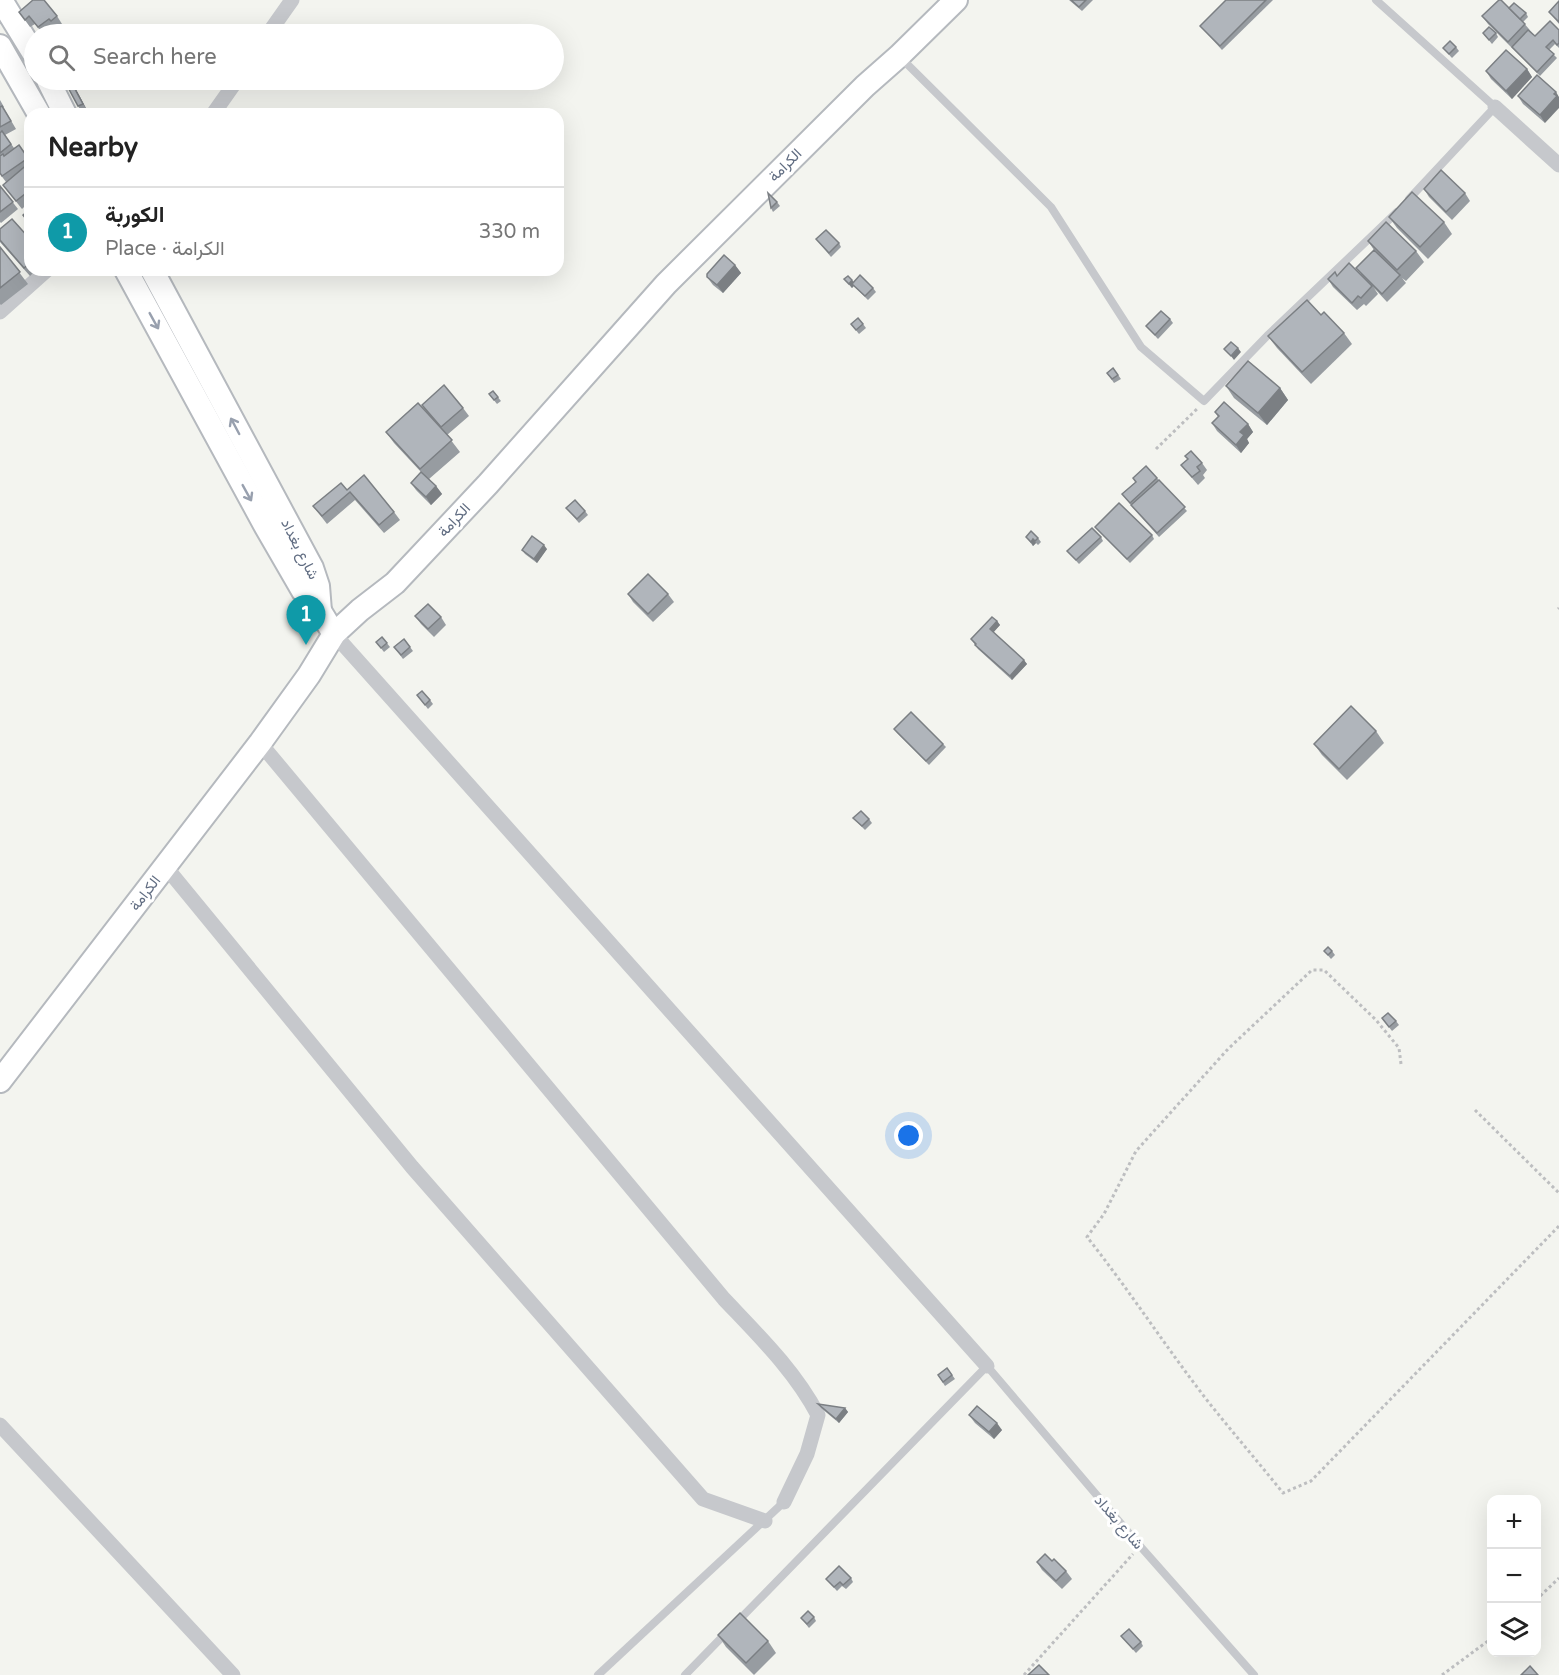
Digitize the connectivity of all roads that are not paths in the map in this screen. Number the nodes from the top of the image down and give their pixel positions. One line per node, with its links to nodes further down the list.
1 (1, 0): 6 (main road)
2 (292, 0): 5 (street)
3 (956, 0): 8 (main road, الكرامة)
4 (1376, 0): 16 (lane)
5 (275, 24)
6 (24, 38)
7 (0, 46): 9 (main road)
8 (899, 57): 16 (lane); 23 (main road, الكرامة)
9 (24, 88)
10 (25, 90): 13 (main road)
11 (53, 90): 14 (main road)
12 (230, 90): 15 (street)
13 (36, 108)
14 (62, 108)
15 (217, 108)
16 (1495, 108): 17 (street)
17 (1559, 165)
18 (40, 276): 21 (street)
19 (129, 276): 22 (main road, شارع بغداد, one-way to 22)
20 (155, 276): 22 (main road, شارع بغداد, one-way to 20)
21 (0, 312)
22 (320, 611): 23 (main road)
23 (334, 634): 24 (main road, الكرامة); 27 (street)
24 (260, 743): 25 (main road, الكرامة); 29 (street)
25 (165, 866): 26 (main road, الكرامة); 30 (street)
26 (0, 1081)
27 (987, 1366): 33 (lane); 34 (lane, شارع بغداد)
28 (0, 1425): 31 (street)
29 (784, 1502): 30 (lane)
30 (765, 1521): 32 (lane)
31 (233, 1675)
32 (598, 1675)
33 (685, 1675)
34 (1254, 1675)

